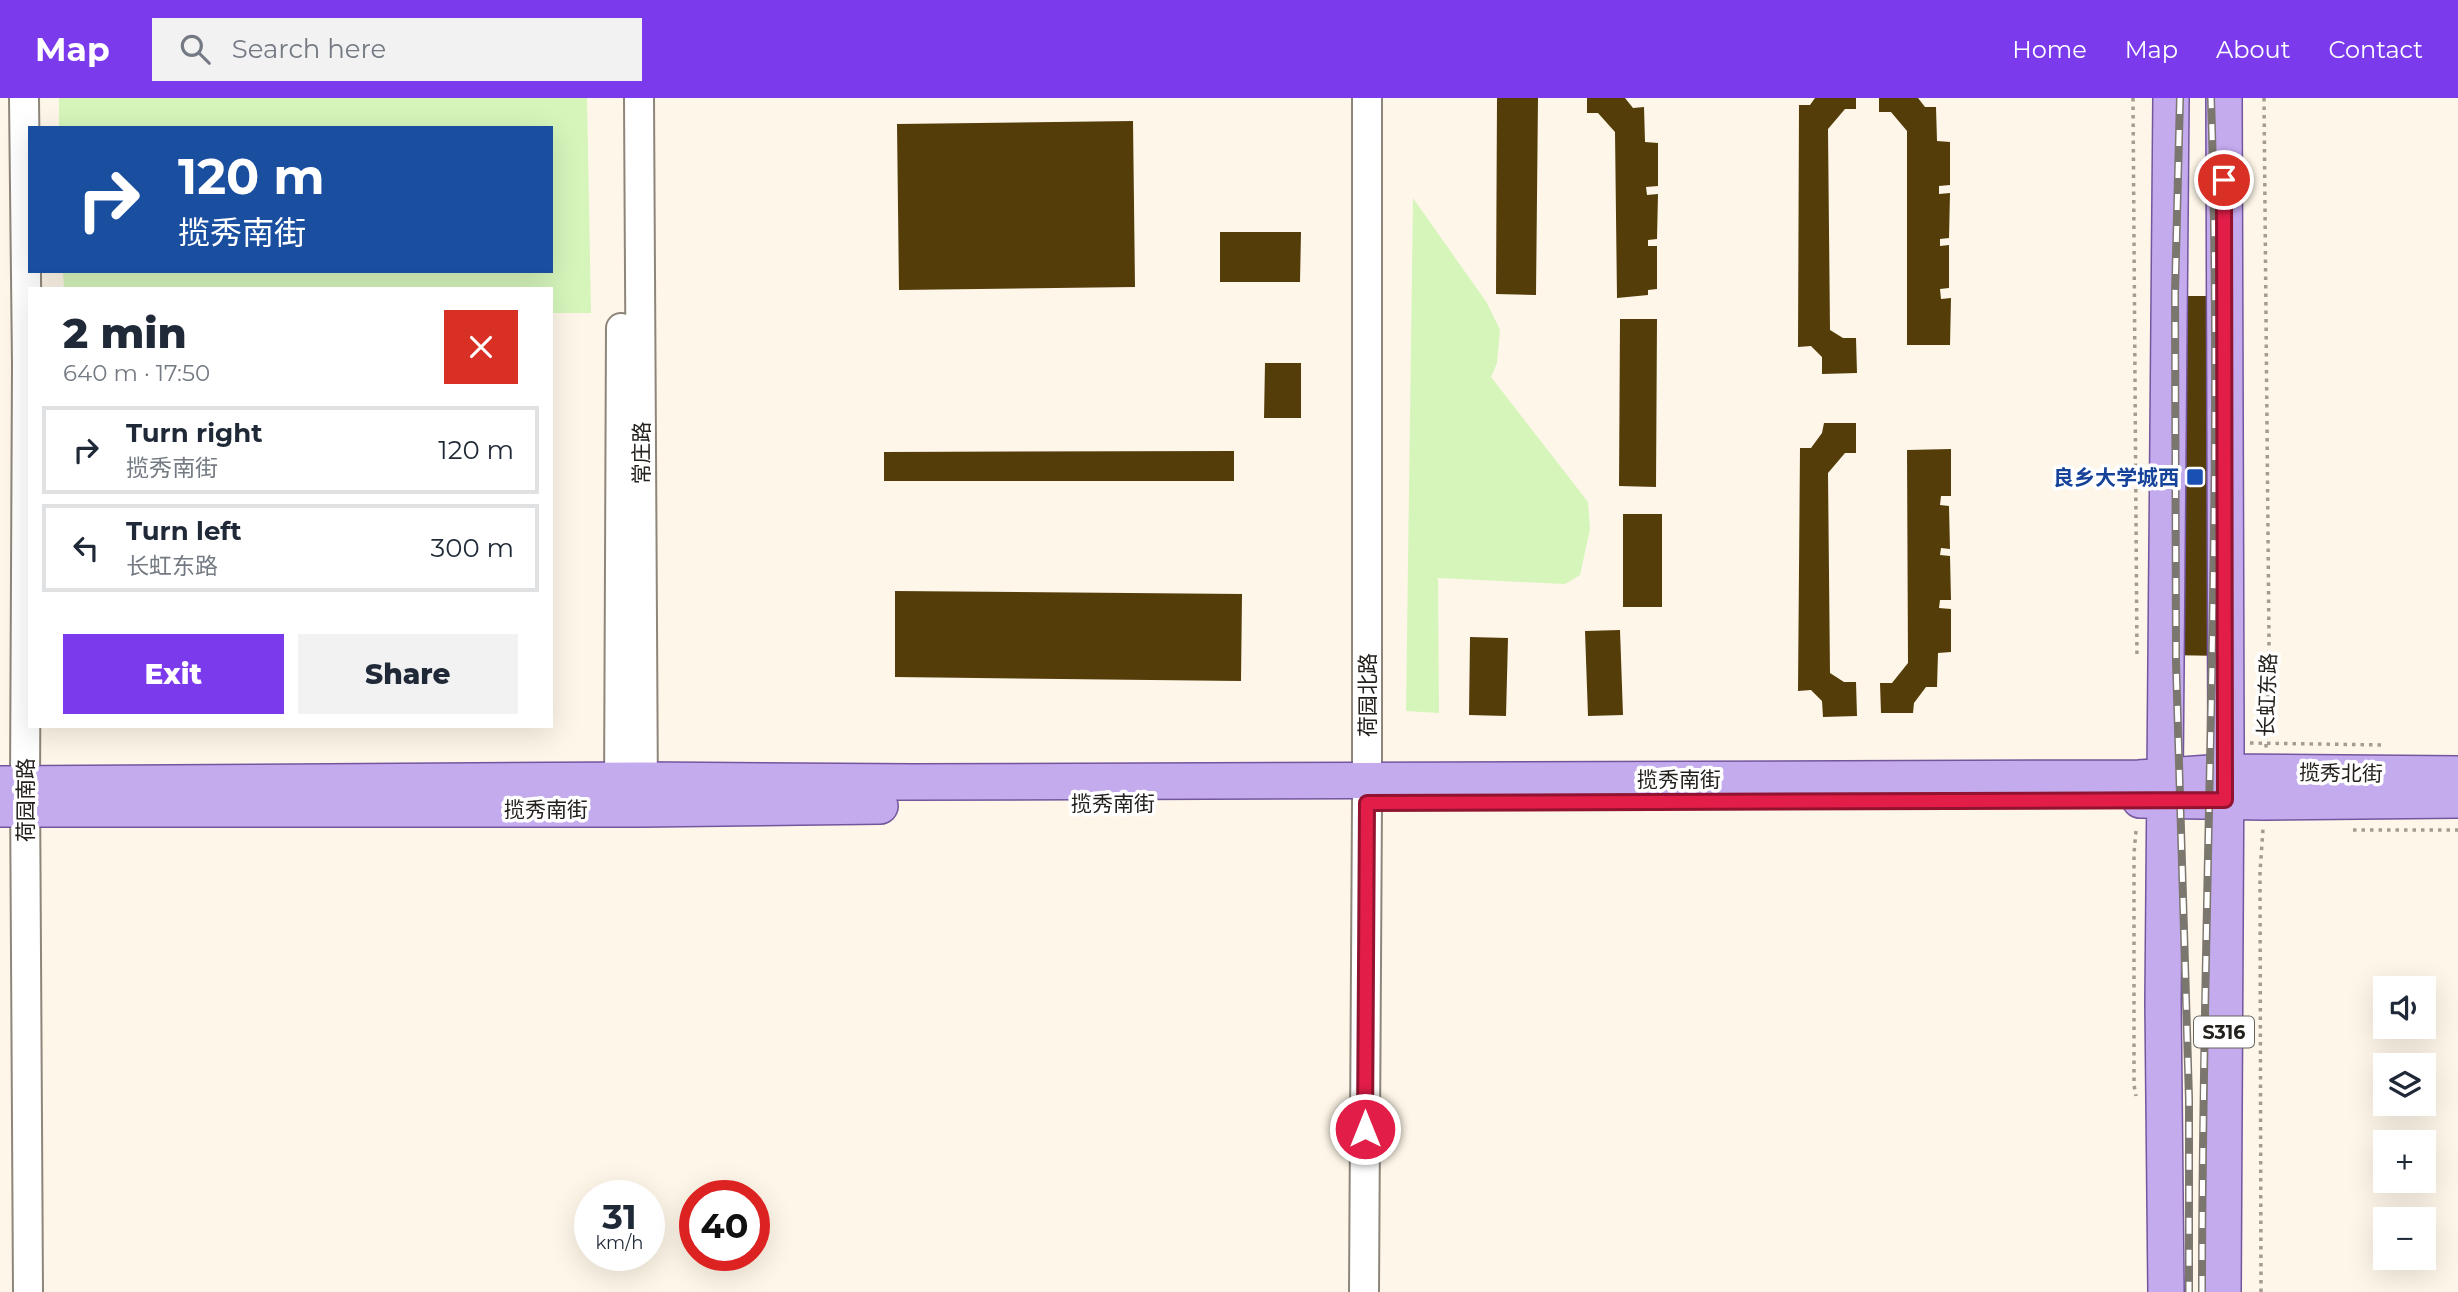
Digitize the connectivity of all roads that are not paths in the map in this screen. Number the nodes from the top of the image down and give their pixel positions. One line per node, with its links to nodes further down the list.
1 (24, 98): 13 (street, 荷园南路)
2 (622, 98): 12 (street, 常庄路)
3 (639, 98): 12 (street, 常庄路)
4 (1367, 98): 11 (street, 荷园北路)
5 (2171, 98): 9 (main road, S316)
6 (2224, 98): 8 (main road, 长虹东路 / S316)
7 (2458, 774): 10 (main road, 揽秀北街)
8 (2225, 786): 9 (main road, 揽秀南街); 10 (main road, 揽秀北街); 18 (main road, 长虹东路 / S316)
9 (2164, 787): 11 (main road, 揽秀南街); 17 (main road, S316)
10 (2264, 787): 14 (main road, 揽秀北街)
11 (1367, 791): 12 (main road, 揽秀南街); 16 (street, 荷园北路)
12 (631, 794): 13 (main road, 揽秀南街)
13 (12, 797): 15 (street, 荷园南路)
14 (2458, 800)
15 (28, 1292)
16 (1364, 1292)
17 (2166, 1292)
18 (2223, 1292)

